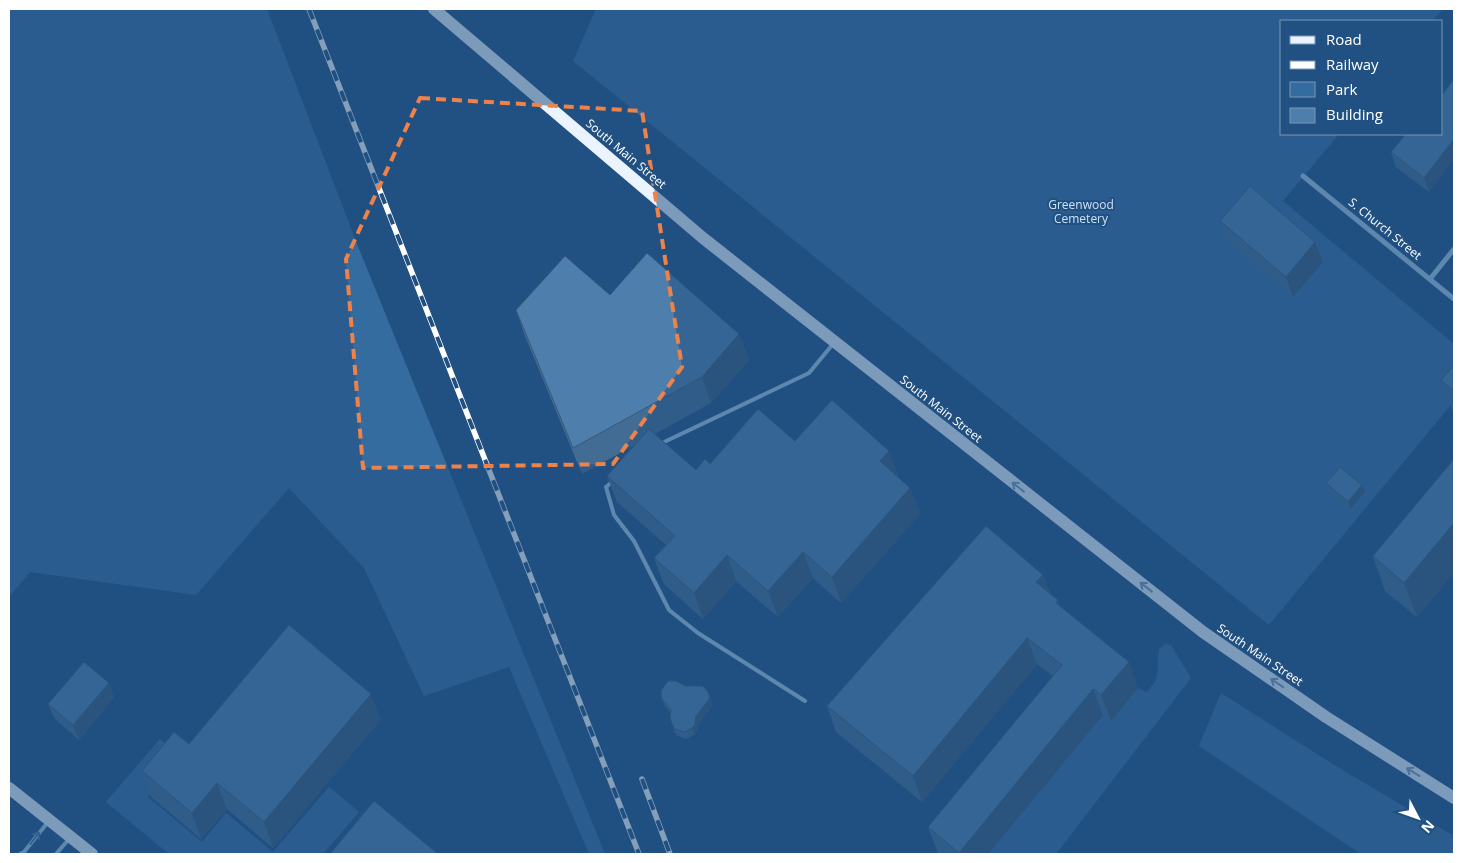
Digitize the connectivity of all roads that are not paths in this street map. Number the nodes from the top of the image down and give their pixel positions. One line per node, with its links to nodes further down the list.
1 (434, 9): 6 (main road, South Main Street)
2 (1304, 176): 4 (street, S. Church Street)
3 (1454, 249): 4 (street)
4 (1430, 278): 5 (street, S. Church Street)
5 (1454, 299)
6 (835, 342): 7 (lane); 11 (main road, South Main Street, one-way to 6)
7 (650, 448)
8 (614, 480): 9 (lane)
9 (805, 701)
10 (9, 788): 12 (main road)
11 (1454, 798)
12 (49, 820): 13 (main road); 14 (lane, one-way to 12)
13 (70, 837): 15 (lane); 16 (main road)
14 (20, 854)
15 (56, 854)
16 (92, 854)

